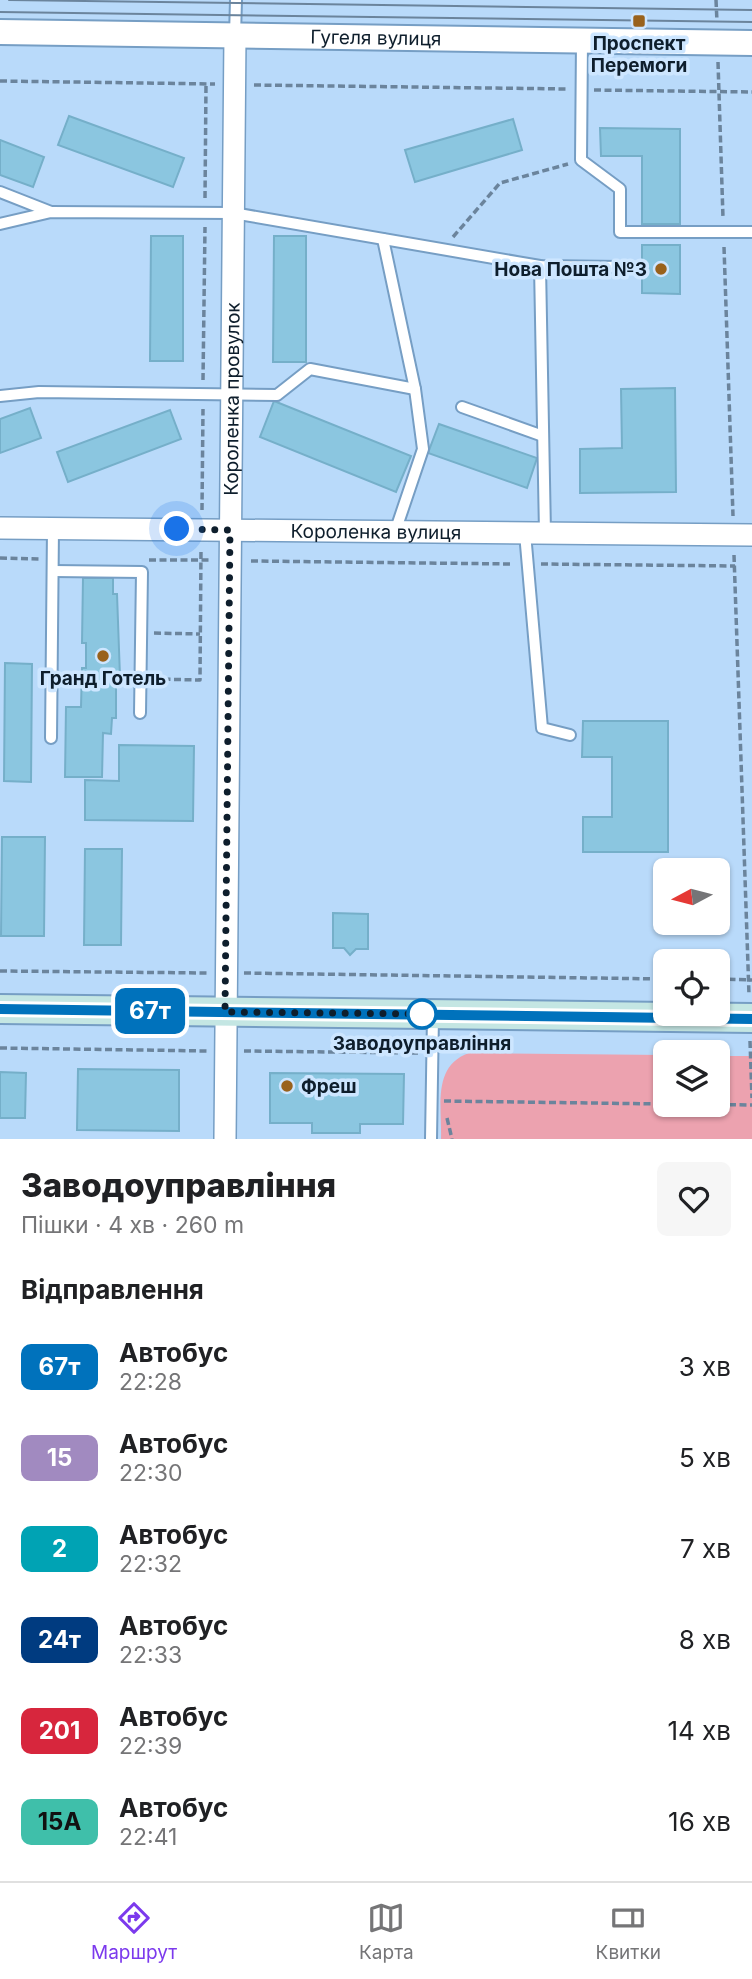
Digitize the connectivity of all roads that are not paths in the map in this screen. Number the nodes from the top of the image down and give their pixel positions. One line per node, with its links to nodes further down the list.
1 (236, 0): 3 (lane)
2 (0, 32): 3 (street, Гугеля вулиця)
3 (235, 36): 4 (street, Гугеля вулиця); 8 (street, Короленка провулок)
4 (582, 41): 5 (street, Гугеля вулиця); 10 (lane)
5 (752, 43)
6 (0, 192): 7 (lane)
7 (51, 212): 8 (lane); 9 (lane)
8 (233, 213): 11 (lane); 15 (street, Короленка провулок)
9 (0, 224)
10 (752, 232)
11 (383, 239): 12 (lane); 14 (lane)
12 (540, 266): 13 (lane); 18 (lane)
13 (620, 267)
14 (415, 389): 15 (lane); 22 (lane)
15 (232, 394): 16 (lane); 21 (street, Короленка провулок)
16 (0, 396)
17 (462, 407): 18 (lane)
18 (543, 436): 23 (lane)
19 (0, 528): 20 (street, Короленка вулиця)
20 (53, 528): 21 (street, Короленка вулиця); 25 (lane)
21 (230, 530): 22 (street, Короленка вулиця); 30 (street, Короленка провулок)
22 (395, 531): 23 (street, Короленка вулиця)
23 (535, 533): 24 (street, Короленка вулиця); 27 (lane)
24 (743, 535)
25 (53, 565): 26 (lane); 28 (lane)
26 (140, 713)
27 (570, 735)
28 (51, 737)
29 (0, 1009): 30 (main road)
30 (225, 1012): 31 (main road); 33 (street, Короленка провулок)
31 (433, 1014): 32 (main road); 34 (lane)
32 (751, 1018)
33 (225, 1139)
34 (431, 1139)

